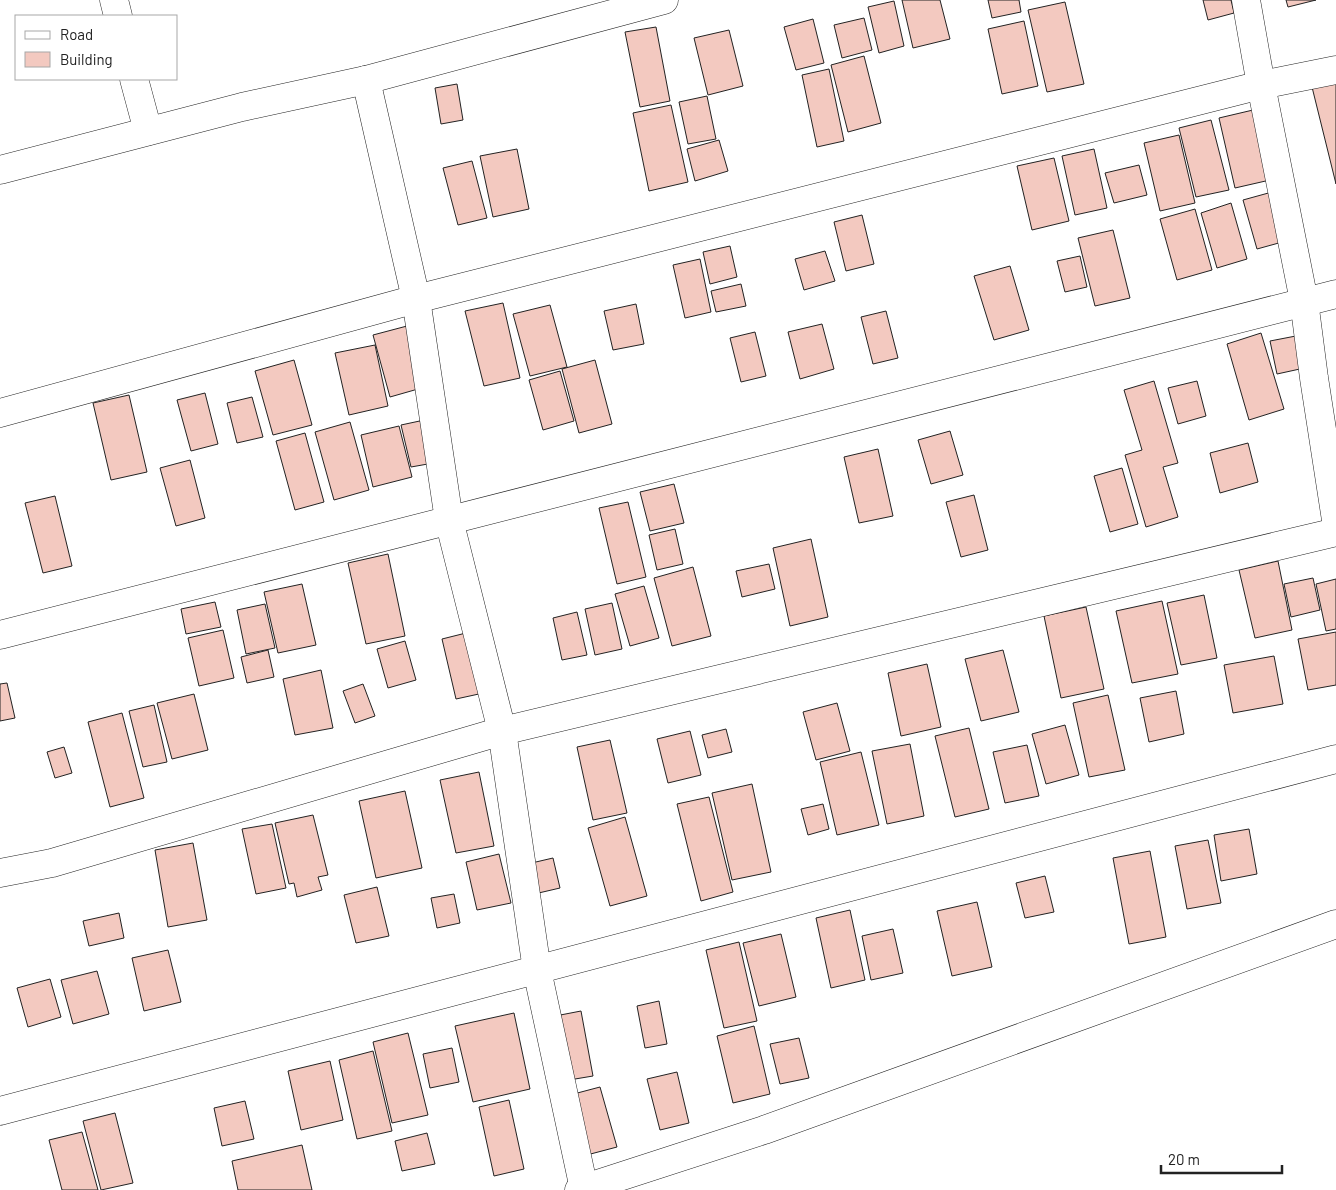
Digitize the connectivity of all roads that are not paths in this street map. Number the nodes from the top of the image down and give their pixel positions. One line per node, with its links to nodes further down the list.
1 (114, 0): 4 (street)
2 (664, 0): 7 (street)
3 (1246, 0): 8 (street)
4 (118, 15)
5 (1336, 70): 8 (street)
6 (134, 80): 9 (street)
7 (366, 80): 9 (street); 12 (street)
8 (1261, 85): 12 (street); 13 (street)
9 (148, 131): 10 (street)
10 (0, 170)
11 (1336, 294): 13 (street)
12 (416, 299): 14 (street); 15 (street)
13 (1304, 301): 15 (street); 16 (street)
14 (0, 413)
15 (449, 520): 18 (street); 19 (street)
16 (1336, 520)
17 (1336, 532): 19 (street)
18 (0, 635)
19 (502, 730): 21 (street); 23 (street)
20 (1336, 759): 23 (street)
21 (0, 872)
22 (1336, 924): 25 (street)
23 (537, 970): 24 (street); 25 (street)
24 (0, 1111)
25 (582, 1189)

